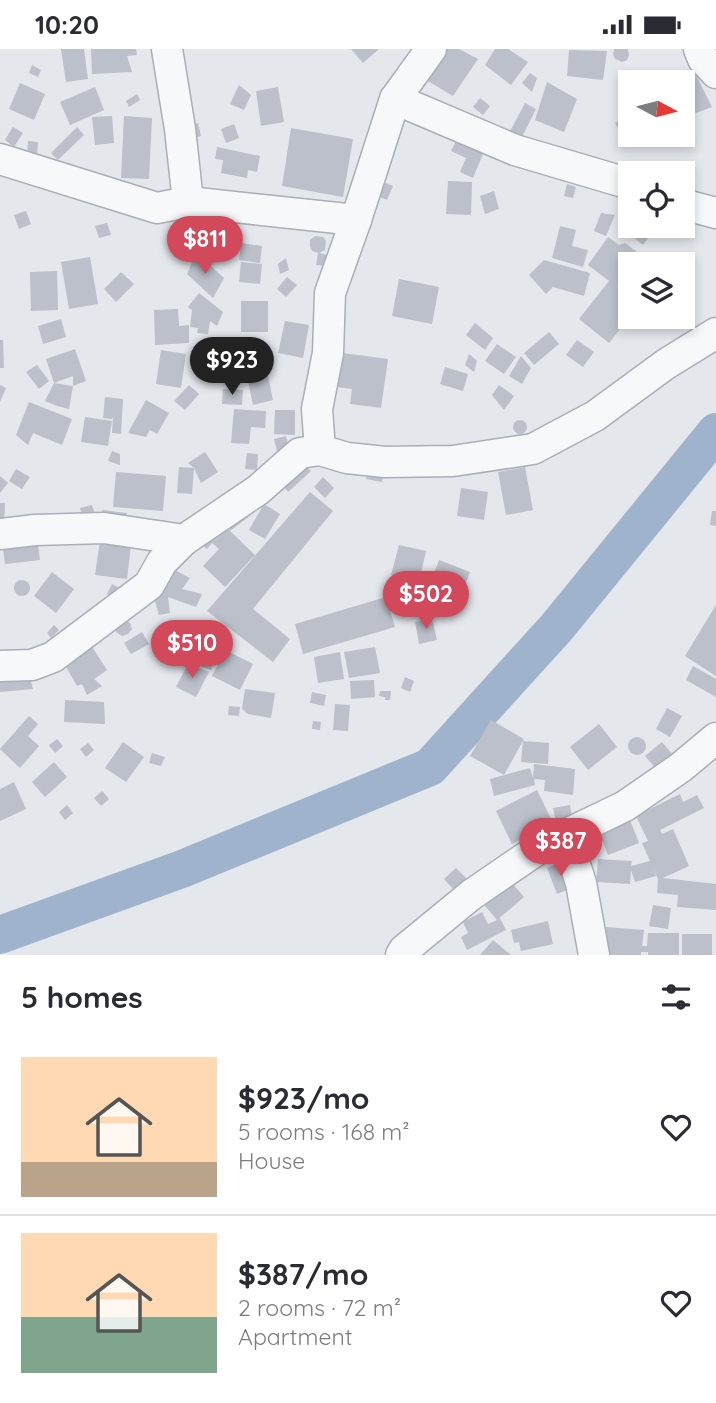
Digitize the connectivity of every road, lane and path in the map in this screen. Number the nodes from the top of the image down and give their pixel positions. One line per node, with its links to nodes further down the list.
1 (167, 49): 6 (street)
2 (431, 49): 3 (street)
3 (395, 99): 5 (street); 9 (street)
4 (0, 159): 6 (street)
5 (618, 180)
6 (188, 202): 9 (street)
7 (695, 207): 8 (street)
8 (716, 213)
9 (356, 220): 11 (street)
10 (716, 333): 11 (street)
11 (320, 450): 13 (street)
12 (0, 534): 13 (street)
13 (184, 540): 14 (street)
14 (0, 666)
15 (716, 738): 16 (street)
16 (565, 834): 17 (street); 18 (street)
17 (401, 955)
18 (594, 955)

